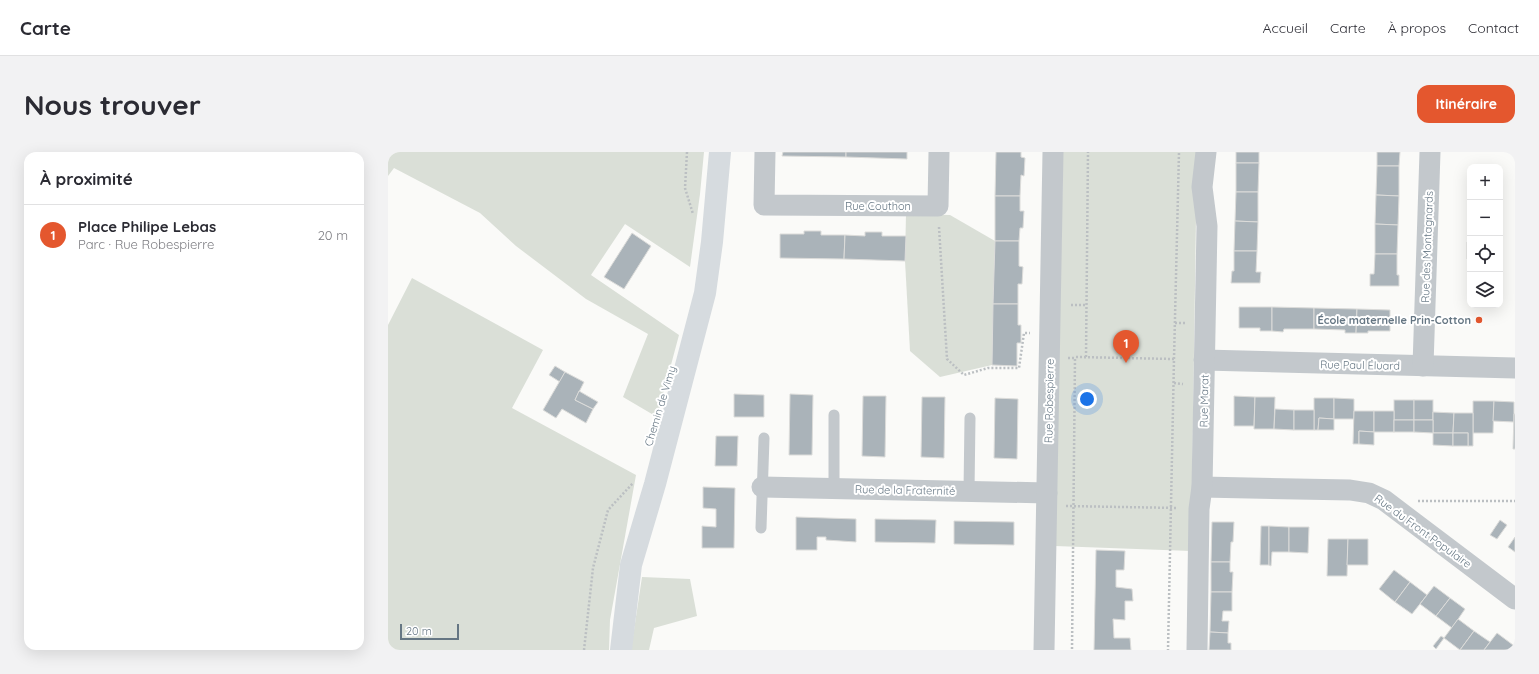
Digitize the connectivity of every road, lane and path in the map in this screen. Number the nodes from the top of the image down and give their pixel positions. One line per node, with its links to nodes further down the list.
1 (687, 152): 11 (path)
2 (720, 152): 37 (main road, Chemin de Vimy)
3 (765, 152): 10 (street, Rue Couthon)
4 (939, 152): 10 (street)
5 (1053, 152): 14 (street, Rue Robespierre)
6 (1088, 152): 13 (path)
7 (1179, 152): 16 (path)
8 (1206, 152): 17 (street, Rue Marat)
9 (1430, 152): 18 (street, Rue des Montagnards)
10 (938, 206): 12 (path)
11 (694, 217)
12 (1032, 333)
13 (1086, 357): 15 (path); 16 (path)
14 (1050, 358): 15 (path); 28 (street, Rue Robespierre)
15 (1075, 358): 31 (path)
16 (1174, 360): 32 (path)
17 (1204, 360): 18 (street, Rue Paul Éluard); 25 (street, Rue Marat)
18 (1423, 366): 19 (street, Rue Paul Éluard)
19 (1515, 368)
20 (834, 415): 26 (lane)
21 (970, 418): 27 (lane)
22 (764, 438): 24 (lane)
23 (636, 479): 36 (path)
24 (762, 487): 26 (street, Rue de la Fraternité); 34 (lane)
25 (1202, 487): 33 (street, Rue Marat); 35 (street, Rue du Front Populaire)
26 (834, 489): 27 (street, Rue de la Fraternité)
27 (969, 491): 28 (street, Rue de la Fraternité)
28 (1047, 499): 31 (path); 38 (street, Rue Robespierre)
29 (1415, 500): 30 (path)
30 (1515, 501)
31 (1075, 506): 32 (path); 39 (path)
32 (1171, 508): 33 (path); 40 (path)
33 (1200, 510): 41 (street, Rue Marat)
34 (761, 528)
35 (1515, 599)
36 (584, 650)
37 (621, 650)
38 (1044, 650)
39 (1072, 650)
40 (1168, 650)
41 (1197, 650)

